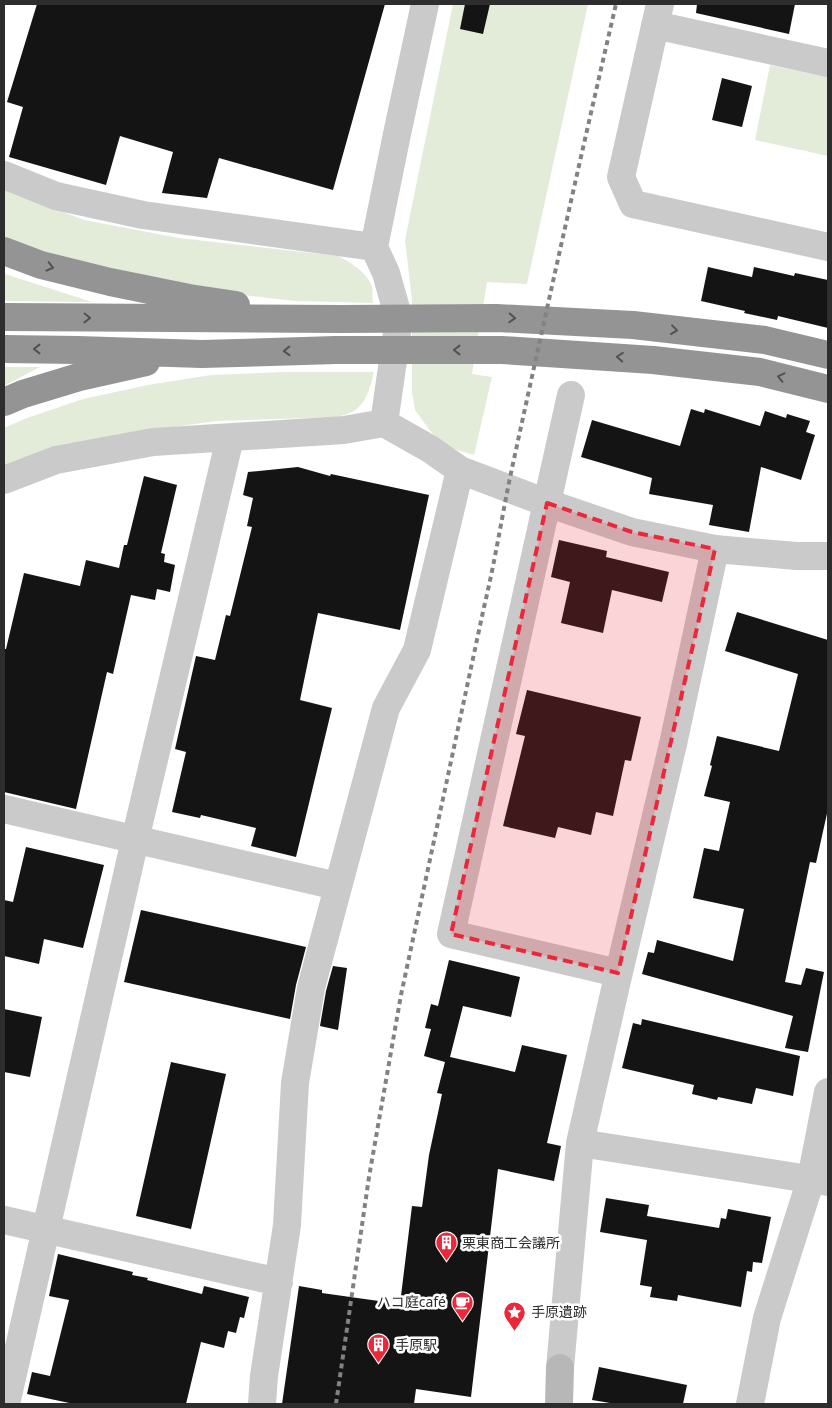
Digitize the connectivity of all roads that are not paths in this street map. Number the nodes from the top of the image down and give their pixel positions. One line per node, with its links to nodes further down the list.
1 (425, 4): 5 (street)
2 (658, 14): 3 (street); 6 (street)
3 (828, 63)
4 (4, 175): 5 (street)
5 (374, 247): 16 (street)
6 (828, 247)
7 (4, 251): 9 (highway, one-way to 9)
8 (4, 316): 9 (highway, one-way to 9)
9 (341, 319): 12 (highway, one-way to 12)
10 (4, 349): 11 (highway, one-way to 10)
11 (202, 354): 13 (highway, one-way to 11); 15 (highway)
12 (828, 356)
13 (828, 389)
14 (571, 395): 20 (street)
15 (4, 402)
16 (384, 423): 17 (street); 18 (street)
17 (230, 438): 19 (street); 24 (street)
18 (460, 470): 20 (street); 25 (street)
19 (4, 480)
20 (547, 503): 21 (street); 26 (street)
21 (715, 549): 22 (street); 26 (street)
22 (828, 556)
23 (4, 809): 24 (street)
24 (135, 840): 25 (street); 31 (street)
25 (337, 886): 32 (street)
26 (618, 974): 28 (street)
27 (828, 1092): 29 (street)
28 (580, 1143): 29 (street); 35 (street)
29 (819, 1180): 36 (street)
30 (4, 1220): 31 (street)
31 (45, 1230): 32 (street); 33 (street)
32 (279, 1282): 34 (street)
33 (6, 1404)
34 (262, 1404)
35 (559, 1404)
36 (750, 1404)

